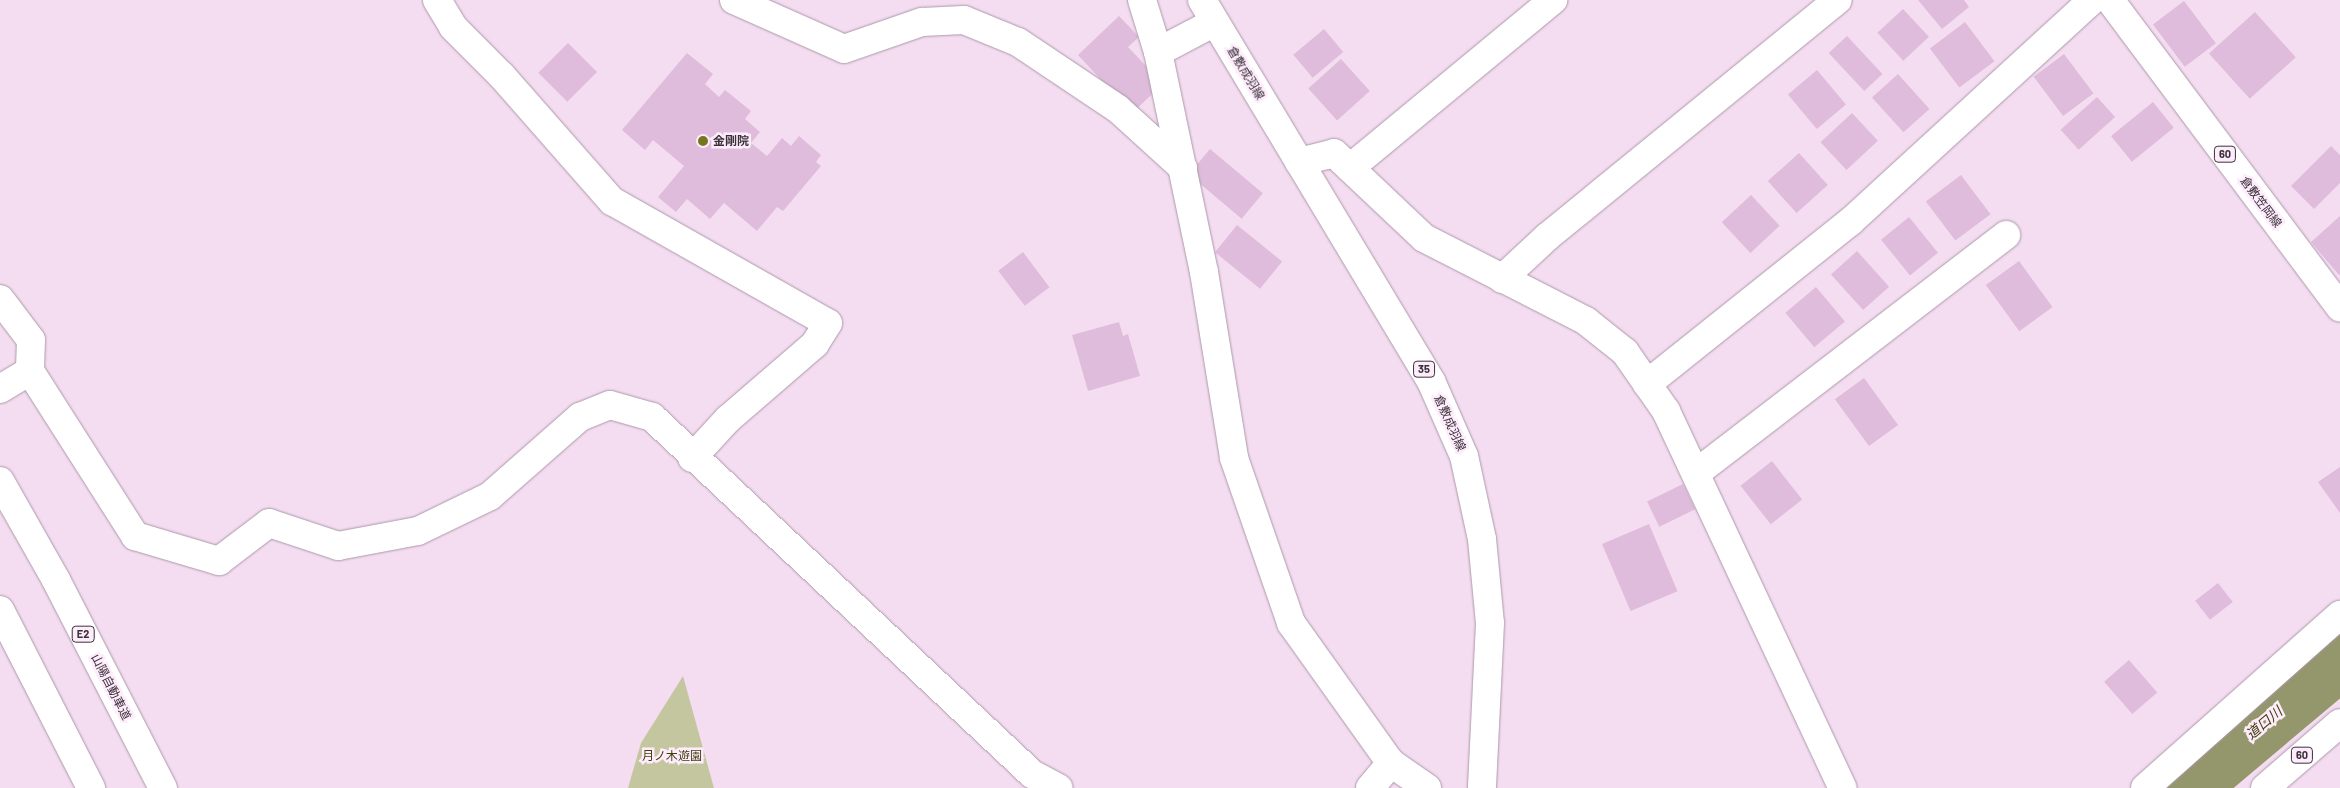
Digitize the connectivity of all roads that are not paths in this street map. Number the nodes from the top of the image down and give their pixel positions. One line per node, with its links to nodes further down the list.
1 (437, 0): 20 (main road)
2 (734, 0): 11 (main road)
3 (1142, 0): 9 (main road)
4 (1553, 0): 12 (main road)
5 (1838, 0): 14 (main road)
6 (2092, 0): 18 (main road)
7 (2110, 0): 16 (main road, 倉敷笠岡線 / 60)
8 (1208, 11): 9 (main road); 10 (main road, 倉敷成羽線 / 35)
9 (1158, 52): 11 (main road)
10 (1299, 162): 12 (main road); 32 (main road, 倉敷成羽線 / 35)
11 (1183, 168): 26 (main road)
12 (1350, 168): 14 (main road)
13 (2006, 235): 21 (main road)
14 (1502, 279): 18 (main road)
15 (0, 299): 17 (main road)
16 (2340, 307)
17 (30, 372): 19 (main road); 20 (main road)
18 (1647, 384): 21 (main road)
19 (0, 389)
20 (692, 458): 29 (main road)
21 (1696, 473): 33 (main road)
22 (0, 481): 28 (main road, 山陽自動車道 / E2)
23 (0, 610): 27 (main road)
24 (2340, 615): 34 (main road)
25 (2340, 723): 35 (main road, 60)
26 (1391, 763): 30 (main road); 31 (main road)
27 (91, 788)
28 (163, 788)
29 (1058, 788)
30 (1370, 788)
31 (1427, 788)
32 (1482, 788)
33 (1843, 788)
34 (2145, 788)
35 (2265, 788)

